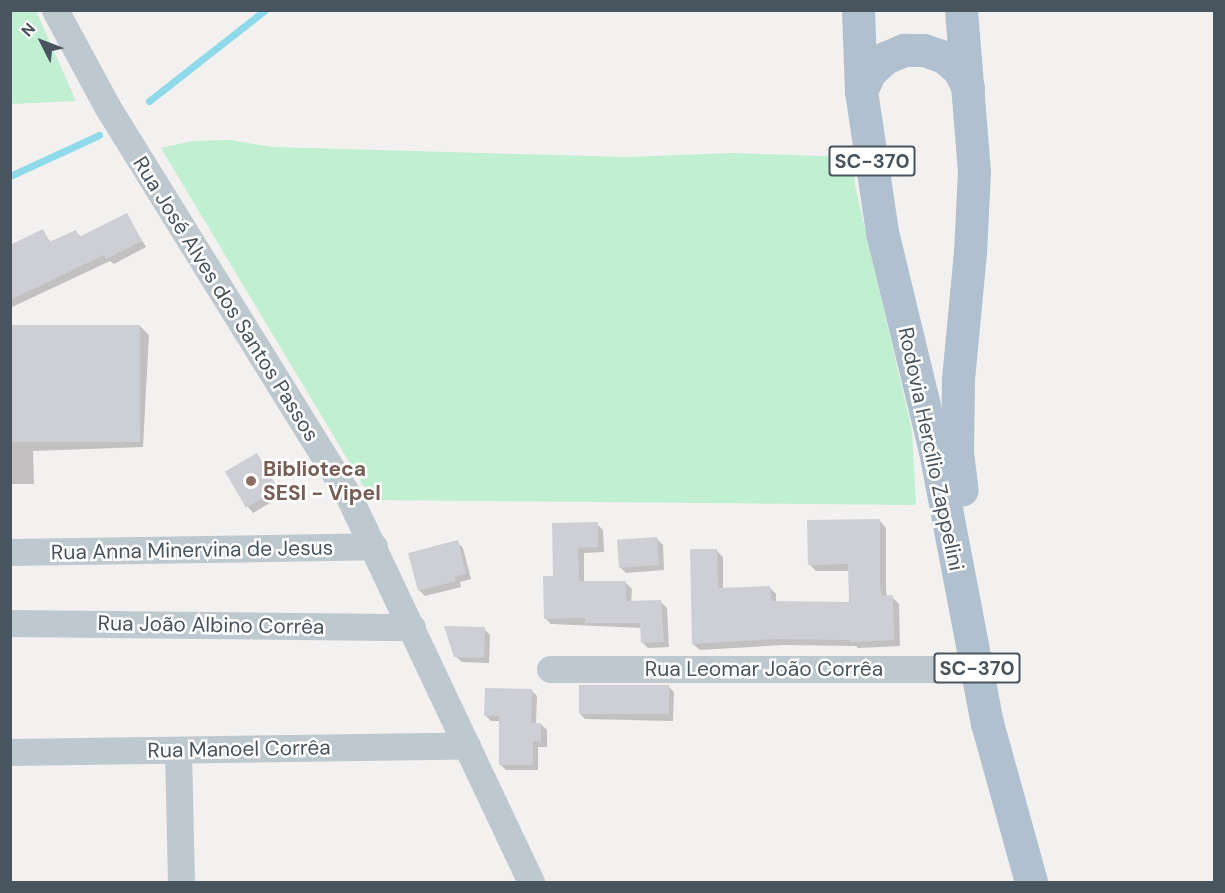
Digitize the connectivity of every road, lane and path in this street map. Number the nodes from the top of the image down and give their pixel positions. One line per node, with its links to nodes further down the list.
1 (56, 10): 6 (street, Rua José Alves dos Santos Passos)
2 (858, 10): 5 (main road, Rodovia Hercílio Zappelini / SC-370)
3 (961, 10): 4 (main road, Rodovia Hercílio Zappelini / SC-370)
4 (968, 88): 5 (main road); 18 (main road, Rodovia Hercílio Zappelini / SC-370)
5 (861, 91): 11 (main road, Rodovia Hercílio Zappelini / SC-370)
6 (374, 546): 7 (street, Rua Anna Minervina de Jesus); 9 (street, Rua José Alves dos Santos Passos)
7 (10, 552)
8 (10, 623): 9 (street, Rua João Albino Corrêa)
9 (412, 627): 12 (street, Rua José Alves dos Santos Passos)
10 (550, 669): 11 (street, Rua Leomar João Corrêa)
11 (977, 669): 17 (main road, Rodovia Hercílio Zappelini / SC-370)
12 (467, 746): 13 (street, Rua Manoel Corrêa); 16 (street, Rua José Alves dos Santos Passos)
13 (178, 750): 14 (street, Rua Manoel Corrêa); 15 (street)
14 (10, 752)
15 (181, 882)
16 (531, 882)
17 (1031, 882)
18 (1052, 882)

